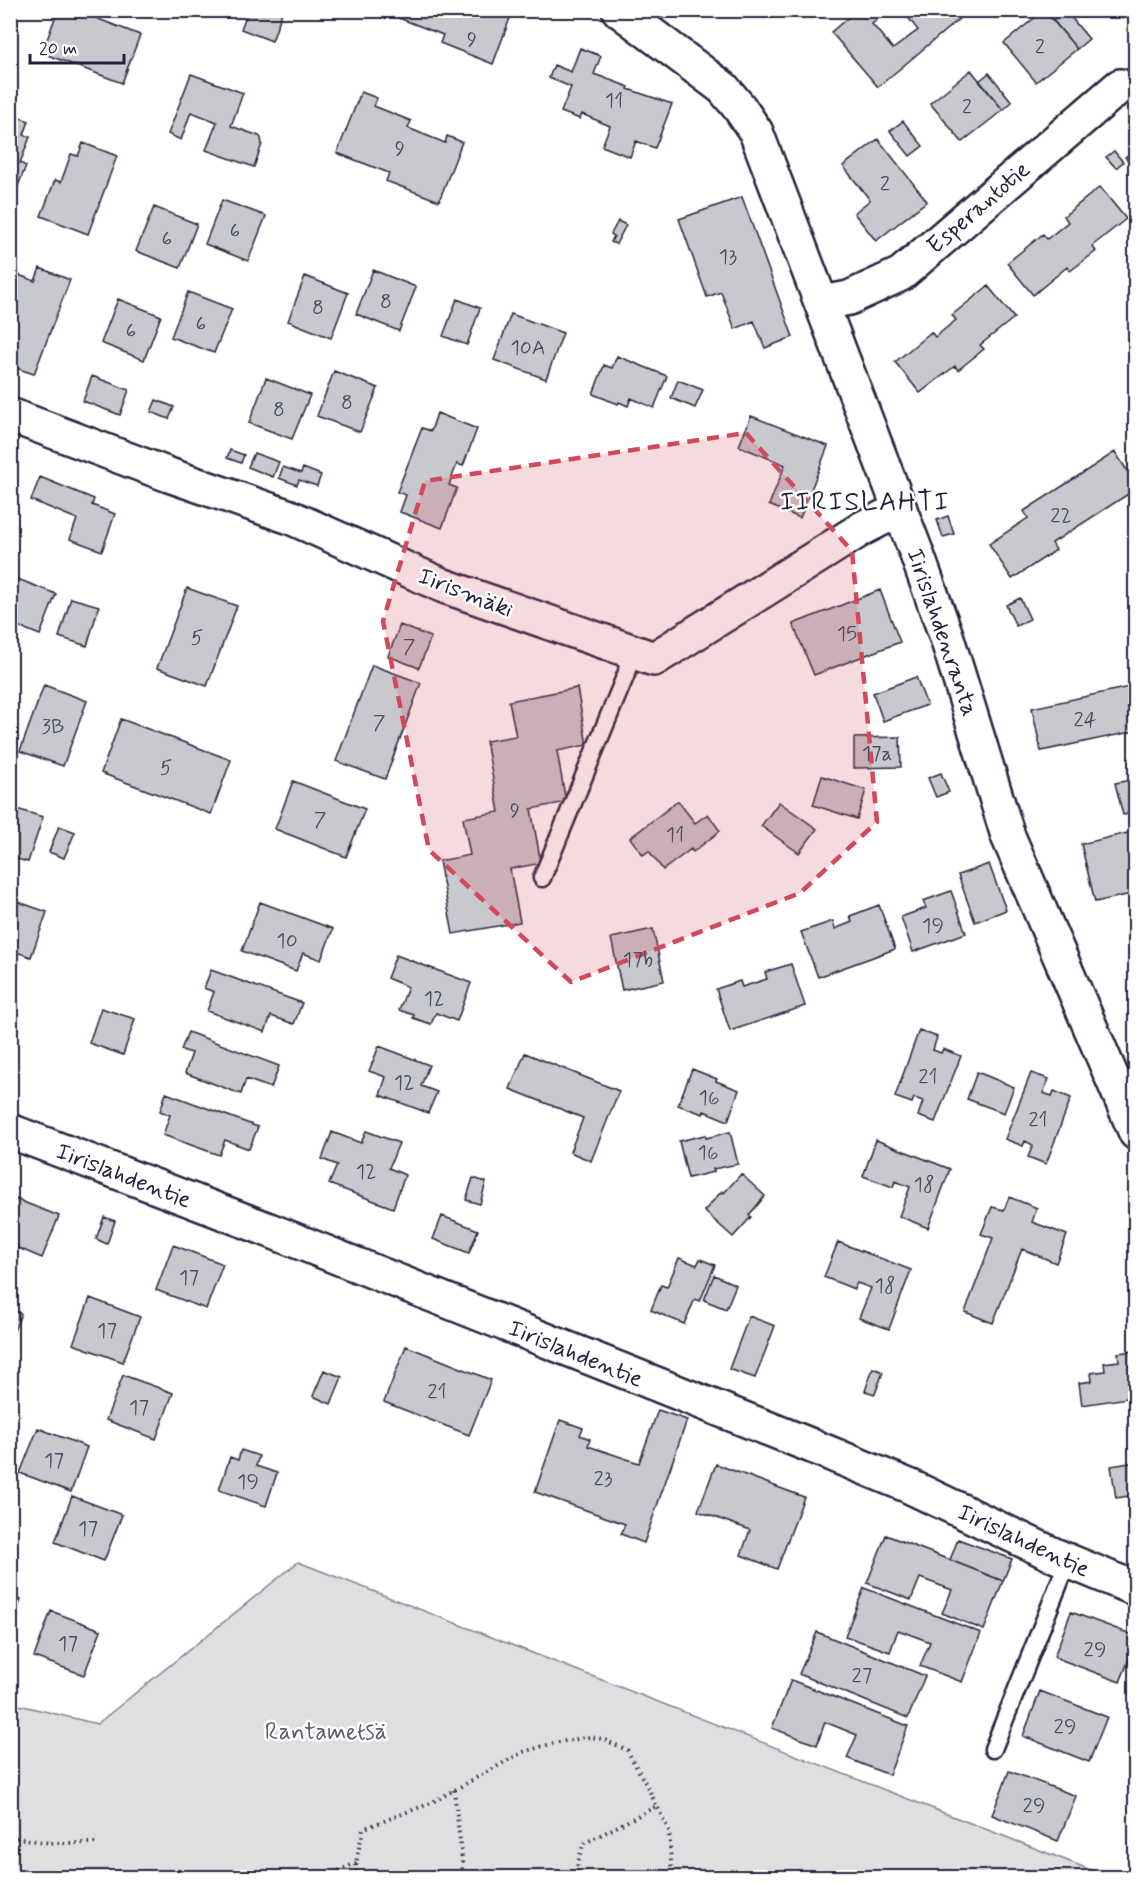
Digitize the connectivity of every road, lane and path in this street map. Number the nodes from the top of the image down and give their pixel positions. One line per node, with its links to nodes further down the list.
1 (619, 10): 3 (street, Iirislahdenranta)
2 (1120, 86): 3 (street, Esperantotie)
3 (823, 303): 5 (street, Iirislahdenranta)
4 (10, 415): 6 (street, Iirismäki)
5 (900, 509): 6 (street, Iirismäki); 9 (street, Iirislahdenranta)
6 (629, 651): 7 (lane)
7 (542, 878)
8 (10, 1131): 10 (street, Iirislahdentie)
9 (1136, 1133)
10 (1068, 1561): 11 (street, Iirislahdentie); 12 (lane)
11 (1136, 1589)
12 (993, 1749)
13 (454, 1790): 14 (path); 17 (path); 20 (path)
14 (657, 1806): 21 (path); 22 (path)
15 (10, 1837): 16 (path)
16 (97, 1843)
17 (356, 1863): 18 (path); 19 (path)
18 (322, 1878)
19 (357, 1878)
20 (462, 1878)
21 (577, 1878)
22 (672, 1878)

